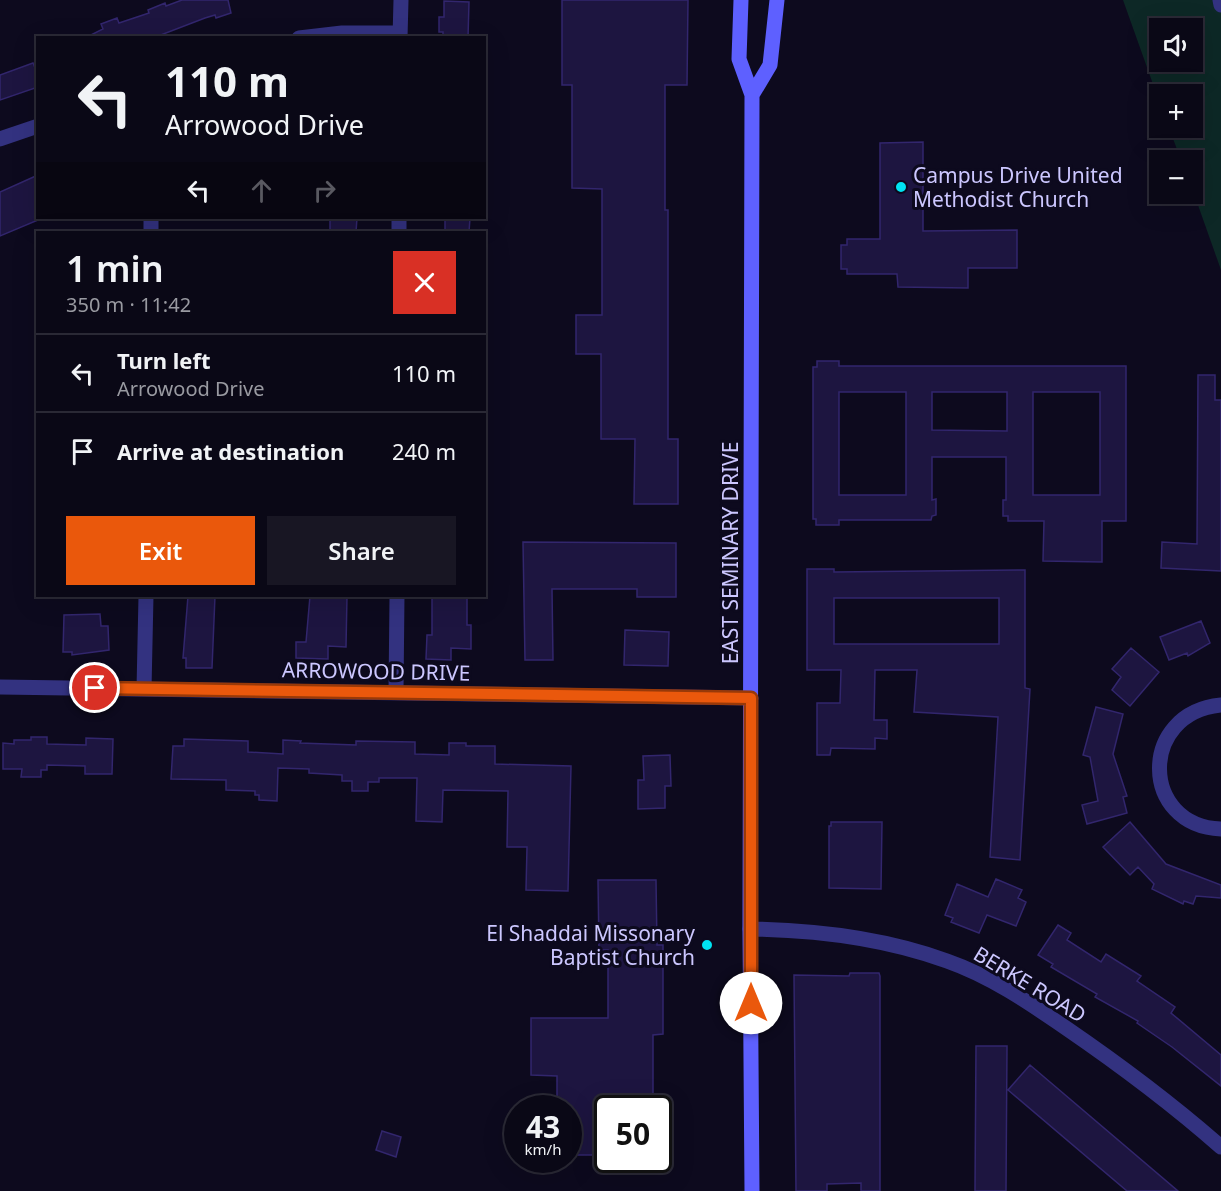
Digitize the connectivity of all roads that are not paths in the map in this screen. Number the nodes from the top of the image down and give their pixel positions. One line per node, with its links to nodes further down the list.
1 (401, 0): 6 (street)
2 (741, 0): 8 (main road, EAST SEMINARY DRIVE)
3 (777, 0): 8 (main road)
4 (1220, 0): 5 (street)
5 (1221, 5)
6 (400, 35): 7 (street)
7 (316, 36)
8 (752, 95): 16 (main road, EAST SEMINARY DRIVE)
9 (36, 127): 10 (street)
10 (0, 140)
11 (146, 597): 14 (street)
12 (397, 597): 15 (street)
13 (0, 687): 14 (street, ARROWOOD DRIVE)
14 (144, 689): 15 (street, ARROWOOD DRIVE)
15 (396, 692): 16 (street, ARROWOOD DRIVE)
16 (751, 698): 19 (main road, EAST SEMINARY DRIVE)
17 (1221, 705): 18 (street)
18 (1221, 829)
19 (750, 929): 20 (street, BERKE ROAD); 21 (main road, EAST SEMINARY DRIVE)
20 (1221, 1147)
21 (752, 1191)

